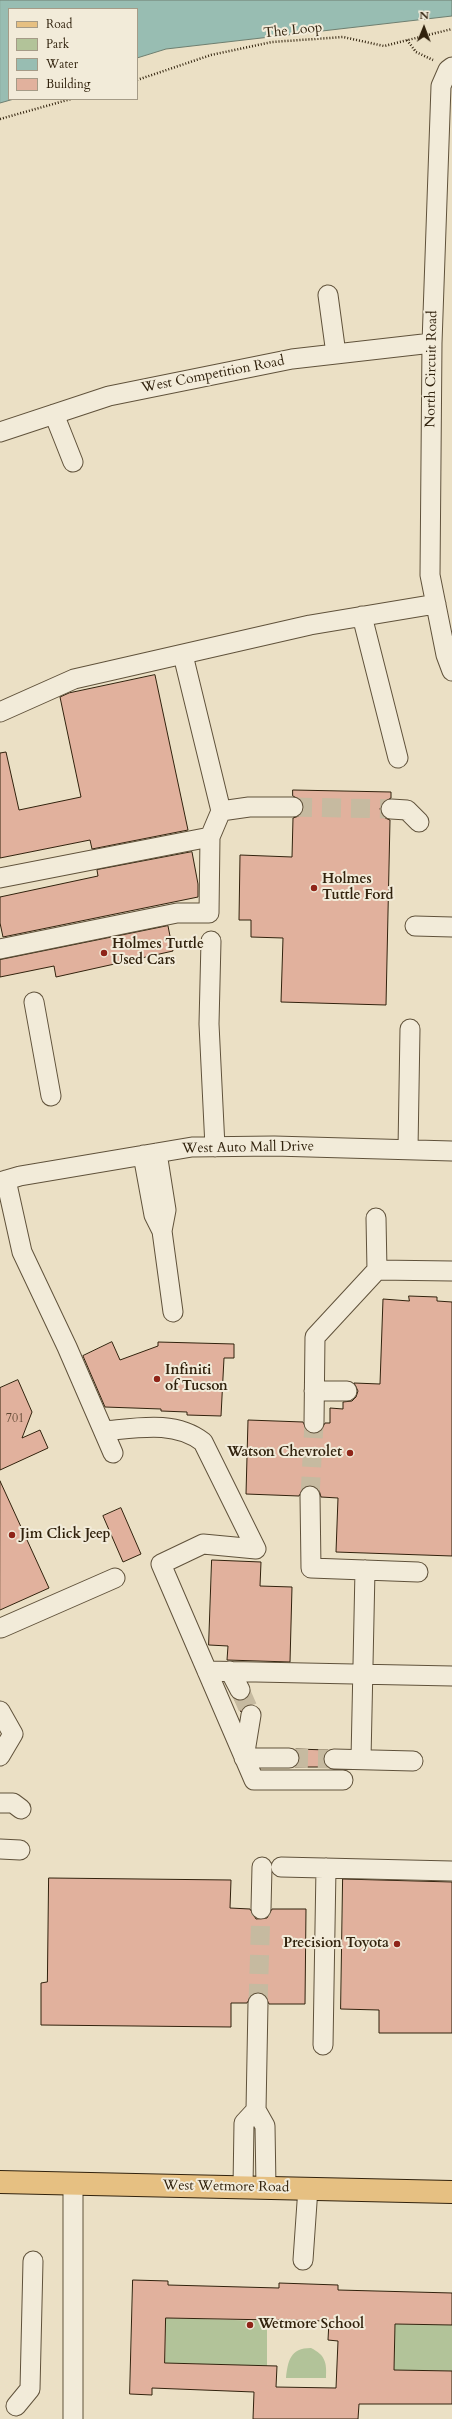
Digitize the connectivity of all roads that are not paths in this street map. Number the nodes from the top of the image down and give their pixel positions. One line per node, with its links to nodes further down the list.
1 (450, 69): 3 (street, North Circuit Road)
2 (328, 295): 4 (street)
3 (432, 343): 4 (street, West Competition Road); 8 (street, North Circuit Road)
4 (336, 354): 5 (street, West Competition Road)
5 (54, 414): 6 (street, West Competition Road); 7 (street)
6 (0, 432)
7 (73, 462)
8 (436, 604): 9 (street); 11 (street, North Circuit Road)
9 (362, 616): 10 (street); 13 (street)
10 (183, 655): 12 (street); 16 (street)
11 (452, 672)
12 (0, 712)
13 (398, 758)
14 (293, 807): 16 (street)
15 (390, 809): 17 (street)
16 (221, 811): 18 (street)
17 (419, 822)
18 (210, 837): 19 (street); 23 (street)
19 (0, 878)
20 (415, 926): 21 (street)
21 (452, 927)
22 (211, 941): 27 (street)
23 (0, 949)
24 (34, 1002): 26 (street)
25 (410, 1029): 28 (street)
26 (51, 1096)
27 (214, 1146): 28 (street, West Auto Mall Drive); 30 (street, West Auto Mall Drive)
28 (408, 1149): 29 (street, West Auto Mall Drive)
29 (452, 1151)
30 (150, 1154): 31 (street, West Auto Mall Drive); 35 (street)
31 (3, 1181): 39 (street)
32 (376, 1218): 33 (street)
33 (377, 1270): 34 (street); 36 (street)
34 (452, 1271)
35 (173, 1312)
36 (314, 1390): 37 (street); 38 (street)
37 (347, 1391)
38 (314, 1423)
39 (104, 1431): 40 (street); 46 (street)
40 (113, 1453)
41 (310, 1496): 42 (street)
42 (365, 1570): 43 (street); 48 (street)
43 (418, 1572)
44 (114, 1578): 45 (street)
45 (1, 1628)
46 (207, 1671): 47 (street); 54 (street)
47 (230, 1671): 48 (street); 50 (street)
48 (363, 1674): 49 (street); 57 (street)
49 (452, 1676)
50 (240, 1690)
51 (0, 1711): 53 (street)
52 (251, 1716): 54 (street)
53 (0, 1756)
54 (244, 1758): 55 (street); 59 (street)
55 (289, 1758)
56 (334, 1759): 57 (street)
57 (361, 1759): 58 (street)
58 (413, 1761)
59 (343, 1780)
60 (0, 1803): 61 (street)
61 (21, 1809)
62 (0, 1849): 63 (street)
63 (20, 1850)
64 (262, 1867): 68 (street)
65 (281, 1867): 66 (street)
66 (326, 1868): 67 (street); 70 (street)
67 (452, 1871)
68 (261, 1909)
69 (258, 2003): 71 (street)
70 (323, 2045)
71 (256, 2110): 74 (street); 75 (street)
72 (0, 2182): 73 (main road, West Wetmore Road)
73 (73, 2184): 74 (main road, West Wetmore Road); 81 (street)
74 (242, 2187): 75 (main road, West Wetmore Road)
75 (266, 2188): 76 (main road, West Wetmore Road)
76 (308, 2188): 77 (main road, West Wetmore Road); 78 (street)
77 (452, 2192)
78 (303, 2260)
79 (33, 2261): 80 (street)
80 (16, 2406)
81 (73, 2419)

